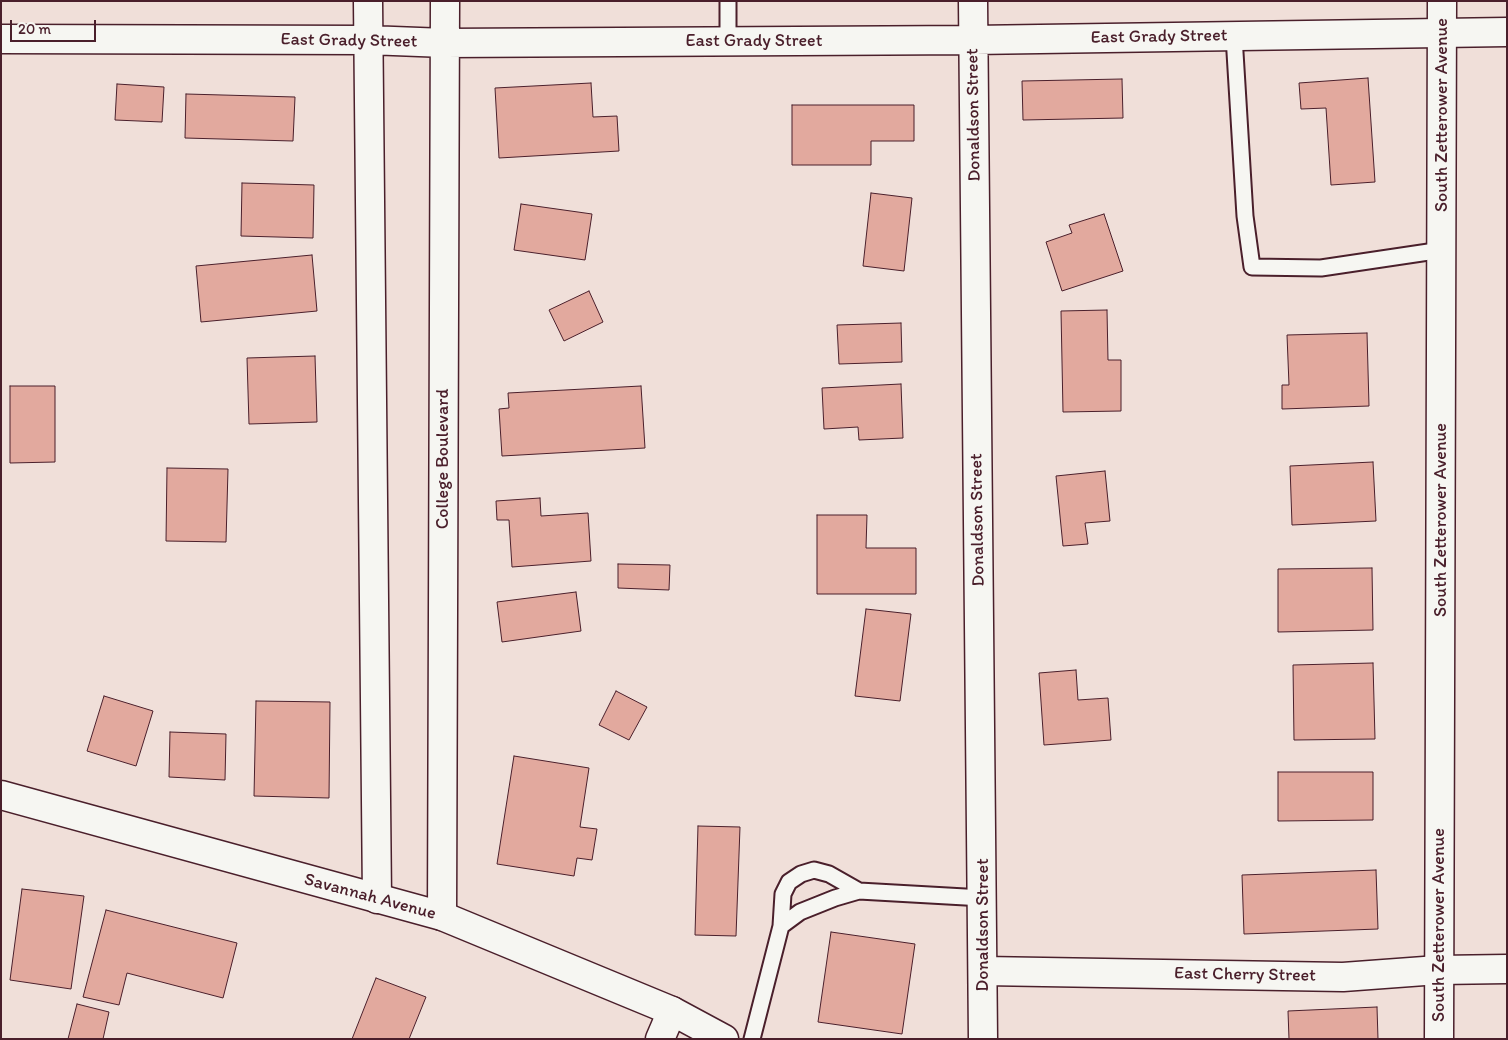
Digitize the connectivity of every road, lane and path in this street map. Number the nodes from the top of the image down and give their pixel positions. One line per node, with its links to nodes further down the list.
1 (368, 1): 10 (street)
2 (445, 1): 13 (street, College Boulevard)
3 (728, 1): 12 (lane)
4 (973, 1): 11 (street, Donaldson Street)
5 (1442, 1): 6 (street, South Zetterower Avenue)
6 (1442, 32): 7 (street, East Grady Street); 8 (street, East Grady Street); 14 (street, South Zetterower Avenue)
7 (1507, 32)
8 (1234, 36): 11 (street, East Grady Street); 14 (lane)
9 (1, 39): 10 (street, East Grady Street)
10 (368, 40): 13 (street, East Grady Street); 18 (street)
11 (973, 40): 12 (street, East Grady Street); 17 (street, Donaldson Street)
12 (728, 41): 13 (street, East Grady Street)
13 (445, 43): 19 (street, College Boulevard)
14 (1442, 250): 22 (street, South Zetterower Avenue)
15 (1, 795): 18 (street, Savannah Avenue)
16 (859, 891): 17 (lane); 20 (lane); 20 (lane)
17 (982, 898): 23 (street, Donaldson Street)
18 (377, 899): 19 (street, Savannah Avenue)
19 (442, 916): 24 (street, Savannah Avenue)
20 (782, 926): 27 (lane)
21 (1507, 968): 22 (street, East Cherry Street)
22 (1438, 970): 23 (street, East Cherry Street); 29 (street, South Zetterower Avenue)
23 (984, 971): 28 (street, Donaldson Street)
24 (672, 1011): 25 (street); 26 (street, Savannah Avenue)
25 (660, 1039)
26 (724, 1039)
27 (752, 1039)
28 (983, 1039)
29 (1438, 1039)

